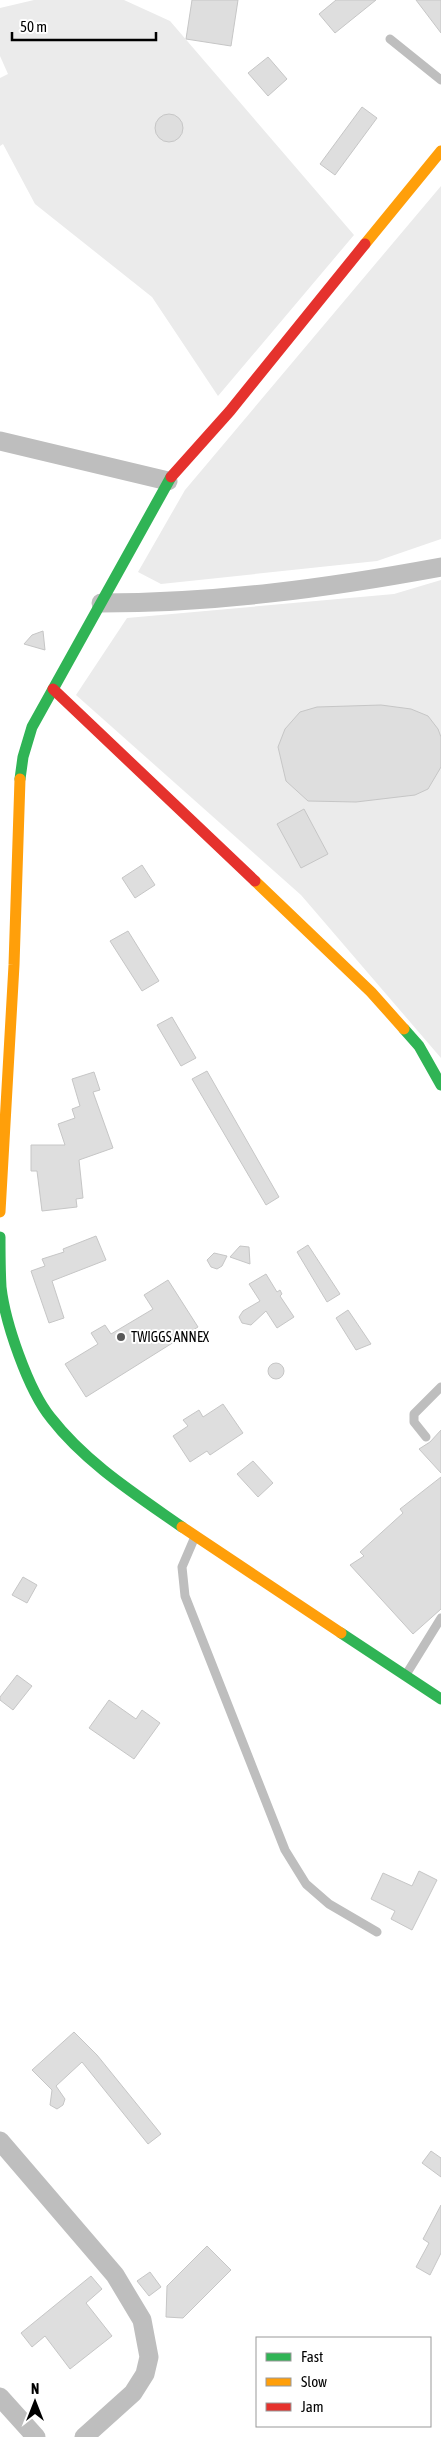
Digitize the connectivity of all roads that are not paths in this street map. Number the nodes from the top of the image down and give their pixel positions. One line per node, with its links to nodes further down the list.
1 (390, 39): 2 (lane)
2 (441, 80)
3 (441, 150): 5 (street)
4 (0, 441): 5 (street)
5 (168, 481): 7 (street)
6 (441, 567): 7 (street)
7 (101, 603): 8 (street)
8 (53, 689): 9 (street); 10 (street)
9 (7, 968): 11 (street)
10 (441, 1085)
11 (0, 1212)
12 (0, 1237): 13 (street)
13 (0, 1287): 16 (street)
14 (441, 1387): 15 (lane)
15 (426, 1437)
16 (196, 1537): 18 (street); 20 (lane)
17 (441, 1618): 18 (lane)
18 (406, 1675): 19 (street)
19 (441, 1699)
20 (377, 1932)
21 (0, 2141): 24 (street)
22 (0, 2397): 23 (street)
23 (36, 2437)
24 (84, 2437)

